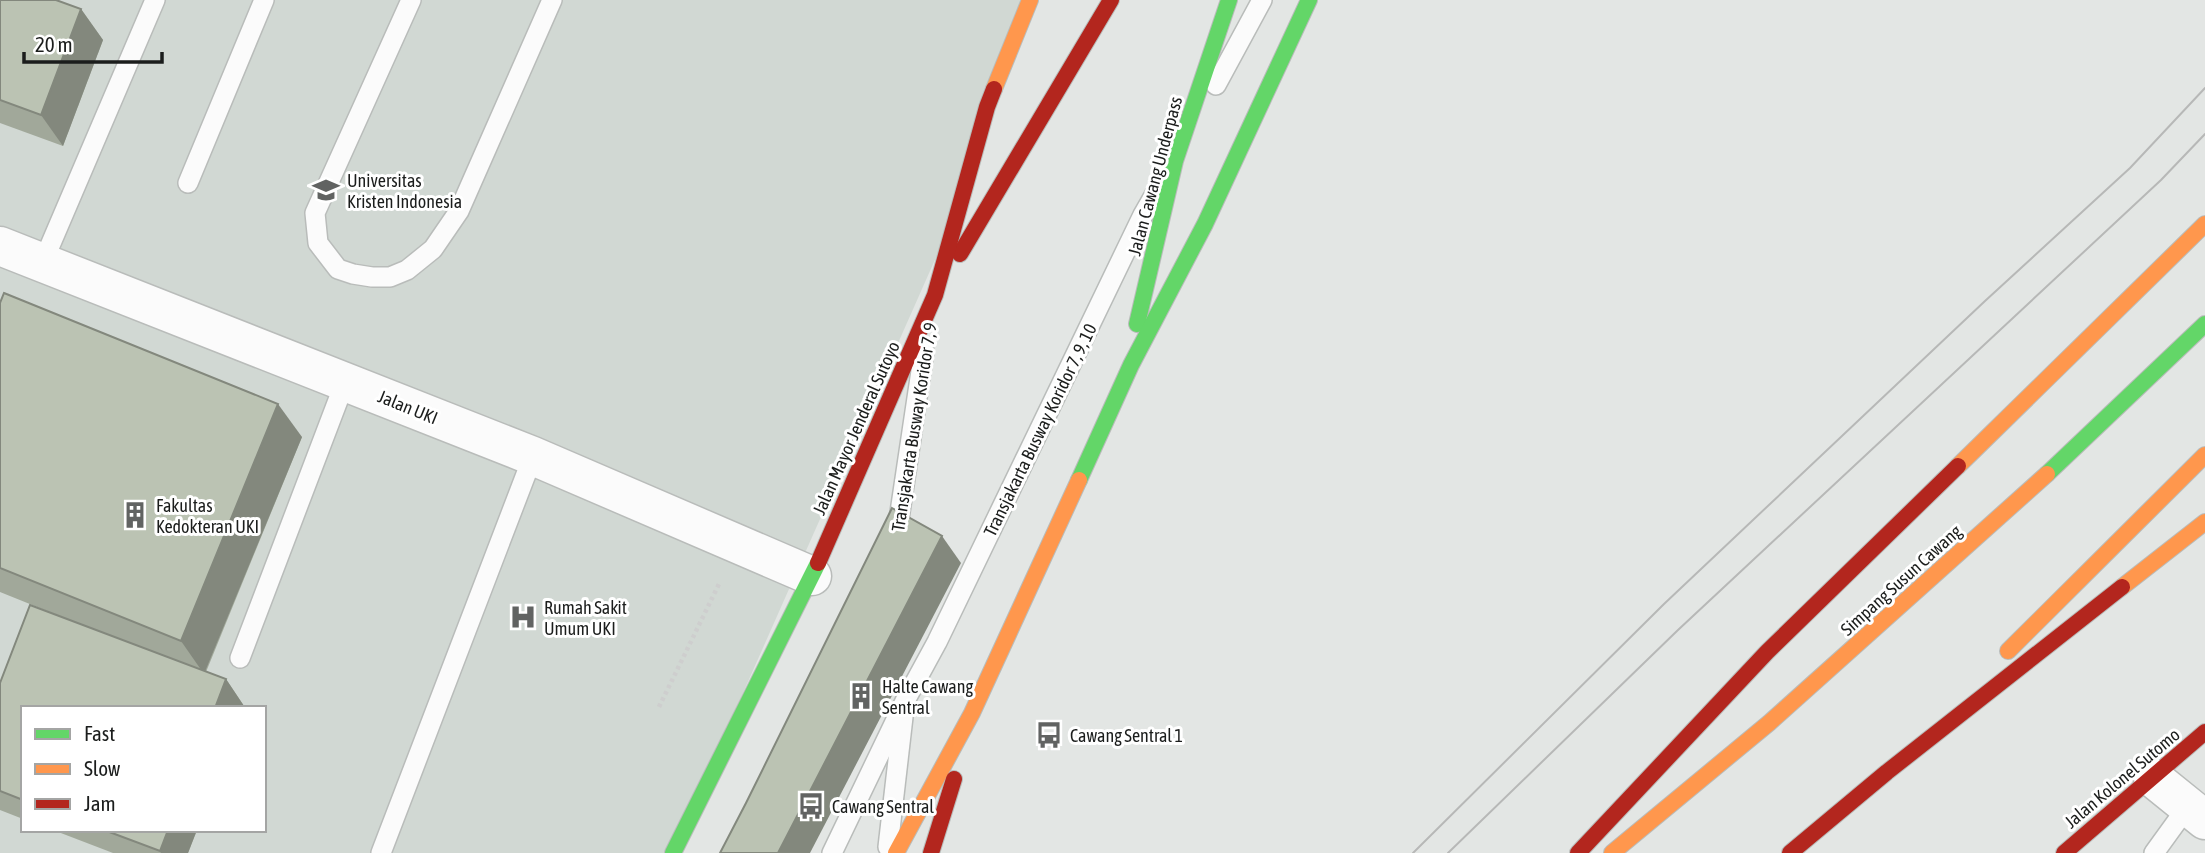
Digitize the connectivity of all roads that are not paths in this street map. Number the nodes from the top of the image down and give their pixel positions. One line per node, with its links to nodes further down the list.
1 (155, 0): 14 (lane)
2 (264, 0): 11 (lane)
3 (411, 0): 4 (lane)
4 (552, 0)
5 (1030, 0): 15 (main road, Jalan Mayor Jenderal Sutoyo)
6 (1111, 0): 15 (main road)
7 (1228, 0): 10 (main road, Jalan Cawang Underpass)
8 (1262, 0): 10 (lane)
9 (1310, 0): 17 (main road)
10 (1175, 161): 17 (main road, Jalan Cawang Underpass); 25 (lane, Transjakarta Busway Koridor 7, 9, 10)
11 (188, 183)
12 (2205, 224): 37 (main road)
13 (0, 246): 14 (street, Jalan UKI)
14 (43, 262): 18 (street, Jalan UKI)
15 (935, 295): 22 (lane, Transjakarta Busway Koridor 7, 9); 23 (main road, Jalan Mayor Jenderal Sutoyo)
16 (2205, 324): 38 (main road, Simpang Susun Cawang)
17 (1130, 365): 26 (main road)
18 (345, 382): 20 (street, Jalan UKI); 24 (lane)
19 (2205, 454): 28 (main road)
20 (533, 456): 23 (street, Jalan UKI); 31 (lane)
21 (2205, 522): 28 (main road)
22 (892, 560)
23 (812, 576): 32 (main road, Jalan Mayor Jenderal Sutoyo)
24 (240, 658)
25 (905, 699): 33 (lane, Transjakarta Busway Koridor 7, 9, 10); 34 (lane)
26 (972, 713): 35 (main road); 36 (main road)
27 (2205, 732): 29 (main road, Jalan Kolonel Sutomo)
28 (1887, 772): 39 (main road)
29 (2153, 778): 30 (street); 40 (main road, Jalan Kolonel Sutomo)
30 (2197, 813): 41 (lane)
31 (381, 853)
32 (673, 853)
33 (832, 853)
34 (888, 853)
35 (896, 853)
36 (932, 853)
37 (1578, 853)
38 (1612, 853)
39 (1790, 853)
40 (2064, 853)
41 (2154, 853)

